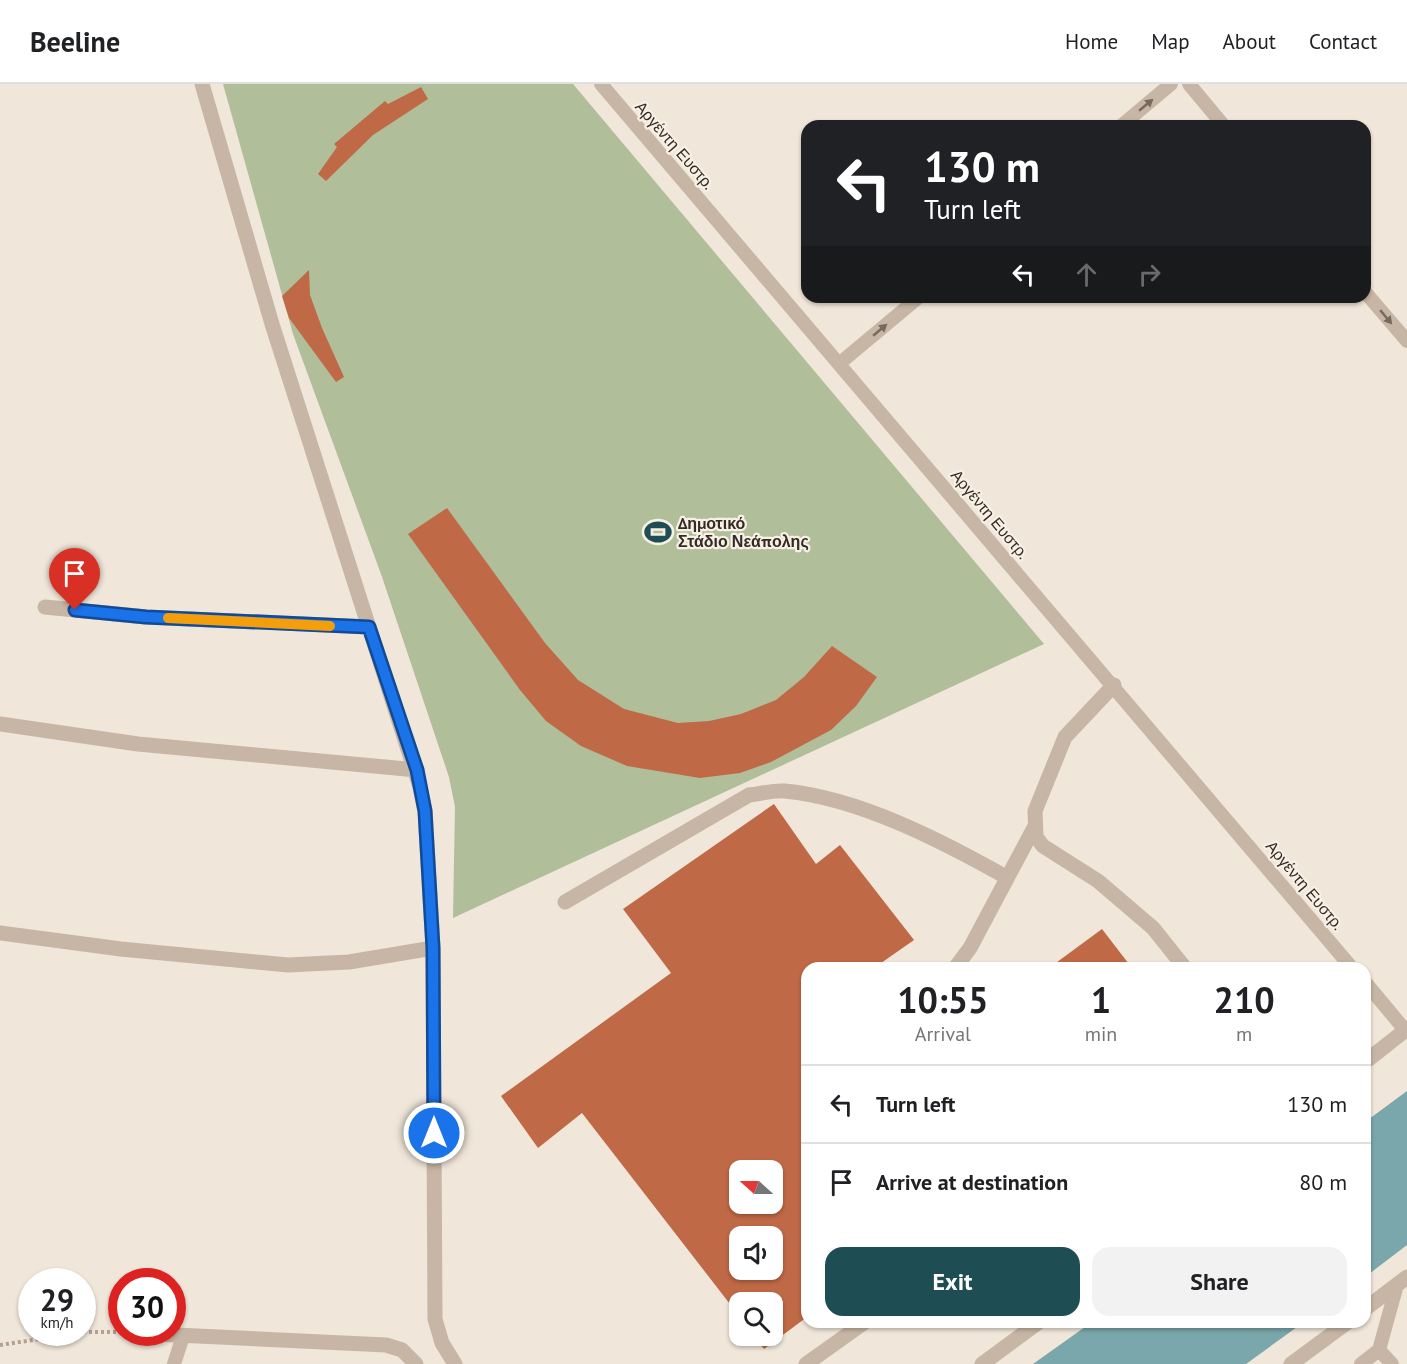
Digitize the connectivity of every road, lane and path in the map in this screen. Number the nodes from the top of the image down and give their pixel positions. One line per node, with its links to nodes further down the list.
1 (201, 84): 12 (street)
2 (601, 84): 10 (lane, Αργέντη Ευστρ.)
3 (1171, 84): 5 (lane, one-way to 3)
4 (1189, 84): 6 (lane)
5 (1128, 120)
6 (1219, 120)
7 (1371, 299): 9 (lane, one-way to 9)
8 (912, 303): 10 (lane, one-way to 8)
9 (1407, 341)
10 (840, 363): 13 (lane, Αργέντη Ευστρ.)
11 (45, 607): 12 (street)
12 (369, 627): 15 (street)
13 (1114, 686): 16 (street); 23 (lane, Αργέντη Ευστρ.)
14 (0, 724): 15 (street)
15 (417, 770): 20 (street)
16 (1035, 826): 17 (street); 22 (street)
17 (1006, 877): 18 (street); 21 (street)
18 (565, 902)
19 (0, 933): 20 (street)
20 (433, 948): 39 (street)
21 (960, 962)
22 (1180, 962)
23 (1347, 962)
24 (1371, 989): 25 (lane)
25 (1406, 1029): 26 (street)
26 (1371, 1057)
27 (1402, 1281): 28 (street); 36 (lane)
28 (1371, 1304)
29 (857, 1328): 40 (street)
30 (1031, 1328): 41 (street)
31 (1340, 1328): 42 (street)
32 (108, 1332): 34 (path)
33 (186, 1336): 38 (street)
34 (0, 1345)
35 (180, 1346): 37 (lane)
36 (1379, 1350): 43 (lane); 44 (lane)
37 (174, 1364)
38 (416, 1364)
39 (455, 1364)
40 (806, 1364)
41 (982, 1364)
42 (1291, 1364)
43 (1361, 1364)
44 (1392, 1364)

